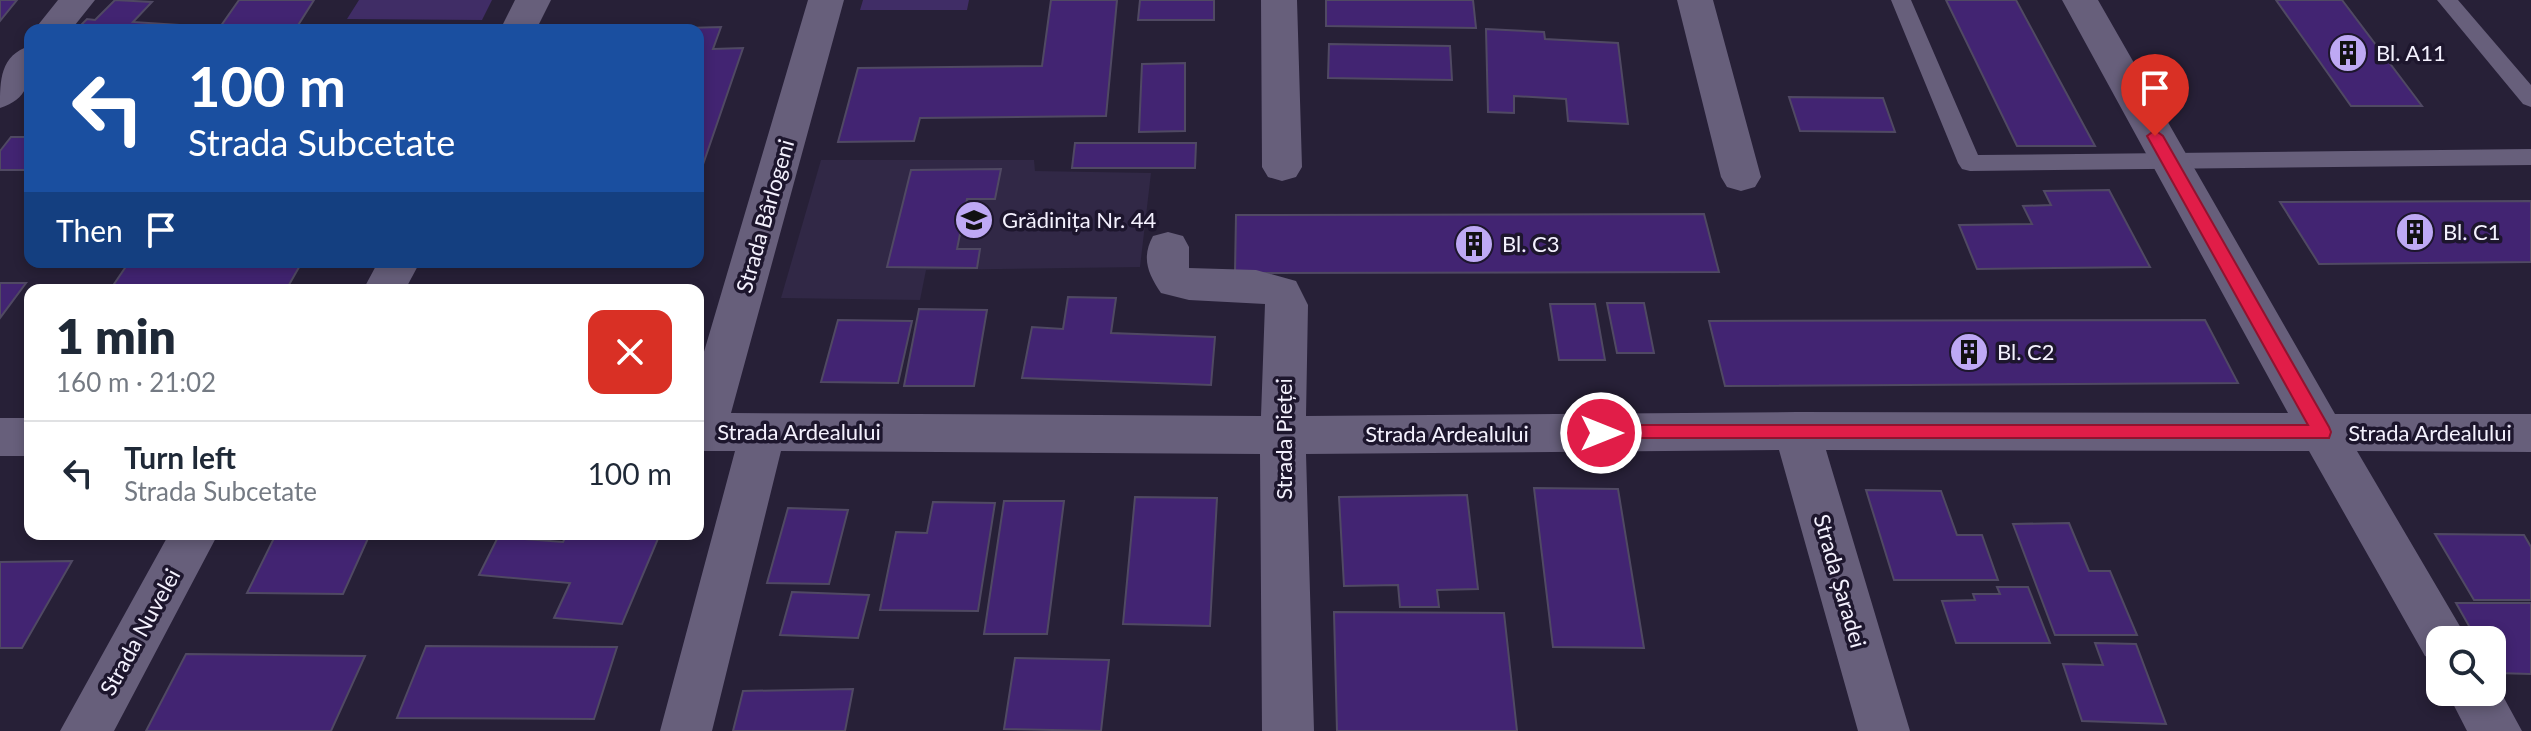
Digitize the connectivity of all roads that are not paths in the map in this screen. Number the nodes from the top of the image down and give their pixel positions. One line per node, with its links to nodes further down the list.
1 (77, 0): 9 (street)
2 (533, 0): 10 (street)
3 (826, 0): 19 (street, Strada Bârlogeni)
4 (1279, 0): 16 (street)
5 (1695, 0): 17 (street)
6 (1901, 0): 15 (lane)
7 (2080, 0): 15 (street)
8 (2447, 0): 13 (lane)
9 (57, 24)
10 (521, 24)
11 (24, 65): 12 (street)
12 (0, 95)
13 (2531, 99)
14 (2531, 157): 15 (lane)
15 (2171, 163): 23 (street)
16 (1282, 167)
17 (1741, 177)
18 (1168, 247): 25 (street, Strada Pieței)
19 (704, 418)
20 (1797, 431): 23 (street, Strada Ardealului); 25 (street, Strada Ardealului); 34 (street, Strada Șaradei)
21 (704, 432): 22 (street, Strada Ardealului)
22 (763, 432): 25 (street, Strada Ardealului); 32 (street)
23 (2322, 432): 24 (street, Strada Ardealului); 29 (street)
24 (2531, 433)
25 (1283, 435): 33 (street, Strada Pieței)
26 (0, 437): 27 (street)
27 (24, 437)
28 (191, 540): 31 (street, Strada Nuvelei)
29 (2435, 626)
30 (2481, 706): 35 (street)
31 (86, 731)
32 (686, 731)
33 (1288, 731)
34 (1884, 731)
35 (2496, 731)

